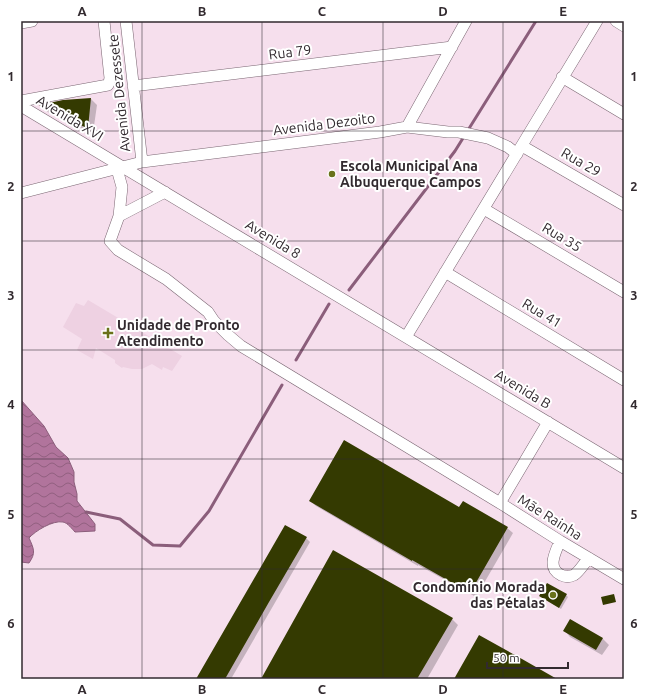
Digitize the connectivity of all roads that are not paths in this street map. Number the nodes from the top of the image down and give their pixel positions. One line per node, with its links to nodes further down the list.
1 (32, 21): 7 (street)
2 (104, 21): 12 (street, Avenida Dezessete)
3 (126, 21): 11 (street, Avenida Dezessete)
4 (466, 21): 9 (street)
5 (597, 21): 10 (street)
6 (616, 21): 8 (street)
7 (21, 23)
8 (624, 26)
9 (452, 46): 11 (street, Rua 79); 15 (street)
10 (562, 77): 14 (street); 17 (street)
11 (133, 86): 18 (street, Avenida Dezessete)
12 (21, 100)
13 (21, 106): 19 (street, Avenida XVI)
14 (624, 114)
15 (407, 127): 16 (street, Avenida Dezoito); 18 (street, Avenida Dezoito)
16 (448, 132): 17 (street, Rua 29)
17 (520, 150): 22 (street, Rua 29); 23 (street)
18 (142, 162): 19 (street, Avenida Dezoito)
19 (121, 168): 20 (street, Avenida 8); 21 (street, Avenida Dezoito); 24 (street)
20 (164, 192): 24 (street); 27 (street, Avenida 8)
21 (21, 193)
22 (624, 205)
23 (484, 209): 25 (street); 26 (street, Rua 35)
24 (119, 216): 31 (street)
25 (445, 272): 27 (street); 28 (street, Rua 41)
26 (624, 292)
27 (406, 337): 29 (street, Avenida B)
28 (624, 380)
29 (548, 422): 30 (street, Avenida B); 31 (street, Mãe Rainha)
30 (624, 468)
31 (500, 503): 32 (street, Mãe Rainha)
32 (560, 541): 33 (street, Mãe Rainha); 33 (street)
33 (589, 558): 34 (street, Mãe Rainha)
34 (624, 579)

